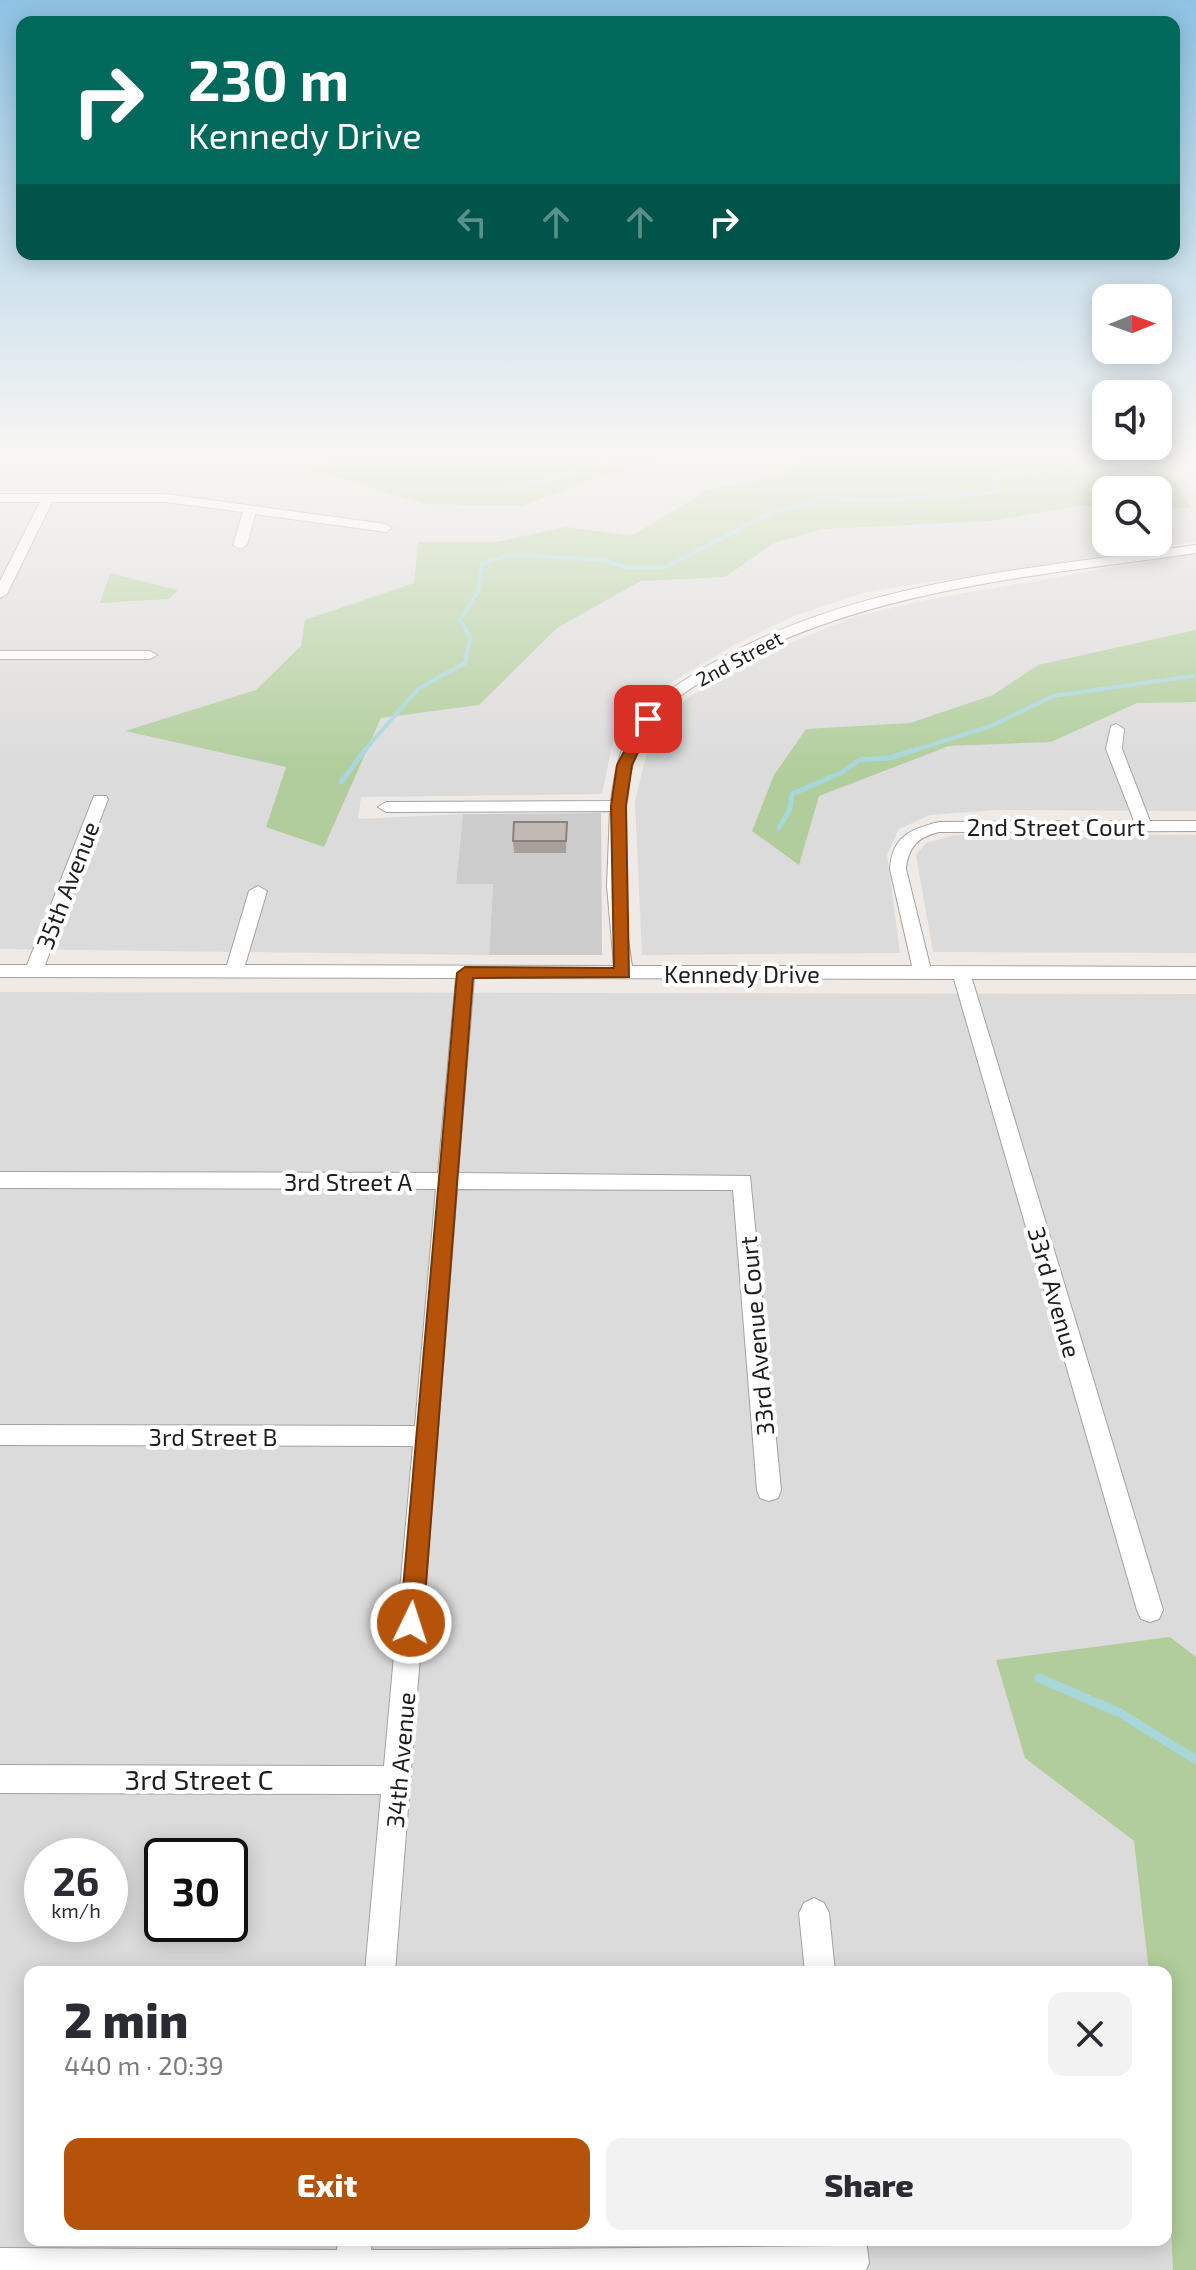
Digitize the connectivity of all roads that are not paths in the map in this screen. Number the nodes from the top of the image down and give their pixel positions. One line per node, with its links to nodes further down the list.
1 (17, 560): 3 (street)
2 (1125, 560): 8 (street, 2nd Street)
3 (0, 594)
4 (0, 655): 5 (street)
5 (150, 655)
6 (1116, 729): 10 (street)
7 (100, 799): 14 (street, 35th Avenue)
8 (619, 806): 9 (street); 17 (street)
9 (386, 807)
10 (1144, 826): 11 (street, 2nd Street Court); 18 (street, 2nd Street Court)
11 (1196, 826)
12 (258, 891): 15 (street)
13 (0, 971): 14 (street, Kennedy Drive)
14 (34, 971): 15 (street, Kennedy Drive)
15 (234, 973): 16 (street, Kennedy Drive)
16 (465, 973): 17 (street, Kennedy Drive); 22 (street, 34th Avenue)
17 (624, 973): 18 (street, Kennedy Drive)
18 (923, 973): 19 (street, Kennedy Drive)
19 (961, 973): 20 (street, Kennedy Drive); 27 (street, 33rd Avenue)
20 (1196, 973)
21 (0, 1180): 22 (street, 3rd Street A)
22 (446, 1181): 23 (street, 3rd Street A); 25 (street, 34th Avenue)
23 (743, 1182): 26 (street, 33rd Avenue Court)
24 (0, 1435): 25 (street, 3rd Street B)
25 (427, 1436): 29 (street, 34th Avenue)
26 (769, 1490)
27 (1150, 1610)
28 (0, 1779): 29 (street, 3rd Street C)
29 (398, 1780): 31 (street, 34th Avenue)
30 (814, 1913): 32 (street)
31 (381, 1966)
32 (819, 1966)
33 (850, 2251): 34 (street)
34 (353, 2258): 35 (street)
35 (0, 2265)

